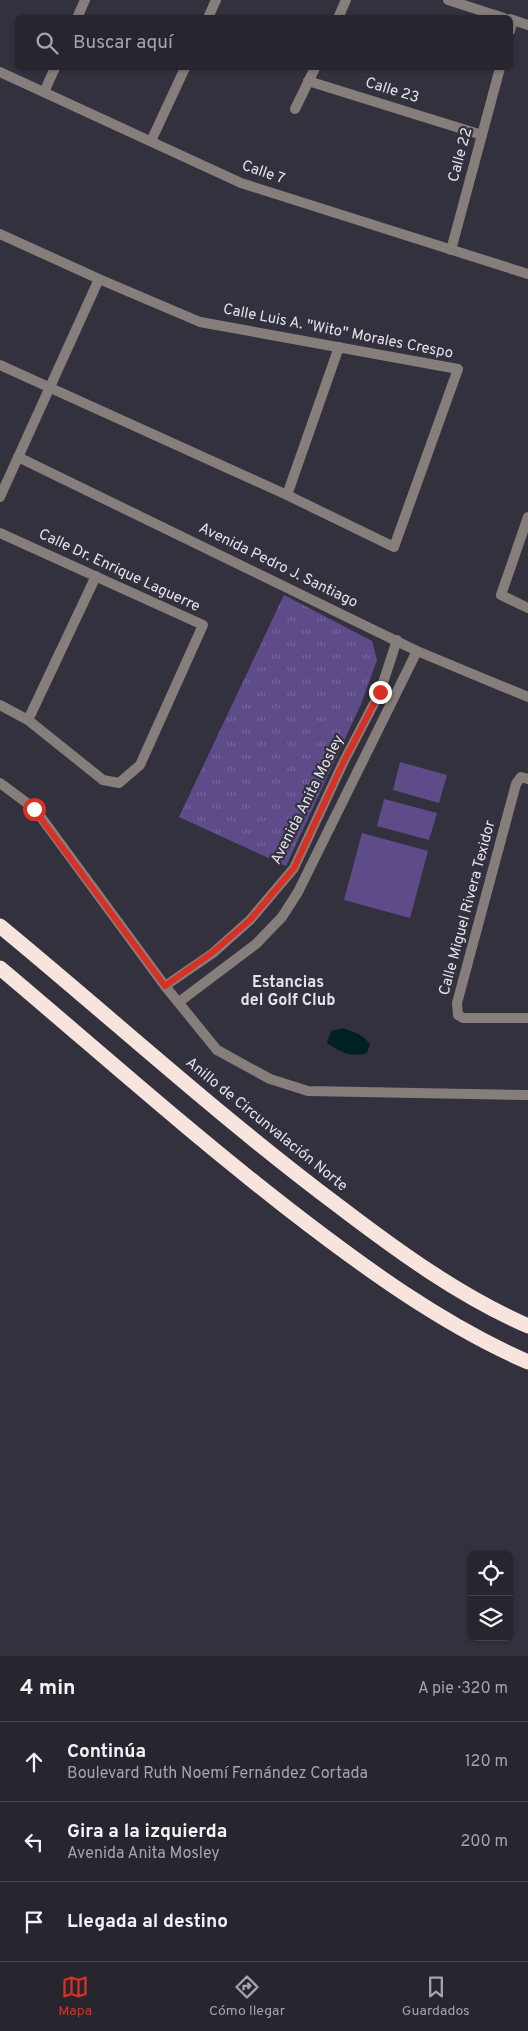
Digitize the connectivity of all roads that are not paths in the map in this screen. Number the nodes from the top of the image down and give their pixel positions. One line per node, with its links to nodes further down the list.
1 (85, 0): 5 (street)
2 (216, 0): 6 (street)
3 (346, 0): 7 (street)
4 (448, 0): 8 (street)
5 (78, 15)
6 (209, 15)
7 (339, 15)
8 (496, 15)
9 (513, 20): 10 (street)
10 (528, 25)
11 (54, 70): 17 (street)
12 (184, 70): 20 (street)
13 (313, 70): 16 (street)
14 (499, 70): 19 (street, Calle 22)
15 (0, 72): 17 (street, Calle 7)
16 (308, 81): 18 (street); 19 (street, Calle 23)
17 (44, 92): 20 (street, Calle 7)
18 (295, 109)
19 (482, 135): 22 (street, Calle 22)
20 (151, 141): 22 (street, Calle 7)
21 (0, 234): 24 (street, Calle Luis A. "Wito" Morales Crespo)
22 (451, 250): 23 (street, Calle 7)
23 (528, 274)
24 (99, 279): 25 (street, Calle Luis A. "Wito" Morales Crespo); 27 (street)
25 (339, 347): 29 (street); 29 (street, Calle Luis A. "Wito" Morales Crespo)
26 (0, 365): 27 (street, Calle Luis A. "Wito" Morales Crespo)
27 (50, 387): 28 (street); 29 (street, Calle Luis A. "Wito" Morales Crespo)
28 (18, 457): 30 (street); 35 (street, Avenida Pedro J. Santiago)
29 (287, 495)
30 (0, 497)
31 (528, 517): 34 (street)
32 (0, 533): 33 (street, Calle Dr. Enrique Laguerre)
33 (96, 576): 39 (street); 39 (street, Calle Dr. Enrique Laguerre)
34 (528, 608)
35 (397, 640): 36 (street, Avenida Pedro J. Santiago); 44 (street, Avenida Anita Mosley)
36 (416, 651): 37 (street, Avenida Pedro J. Santiago); 45 (street, Avenida Anita Mosley)
37 (528, 697)
38 (0, 705): 39 (street, Calle Dr. Enrique Laguerre)
39 (28, 720)
40 (528, 778): 46 (street, Calle Miguel Rivera Texidor)
41 (0, 783): 44 (street)
42 (0, 926): 48 (highway, Anillo de Circunvalación Norte)
43 (0, 968): 49 (highway)
44 (165, 986): 45 (street)
45 (179, 1002): 47 (street)
46 (528, 1018)
47 (528, 1095)
48 (528, 1326)
49 (528, 1362)

